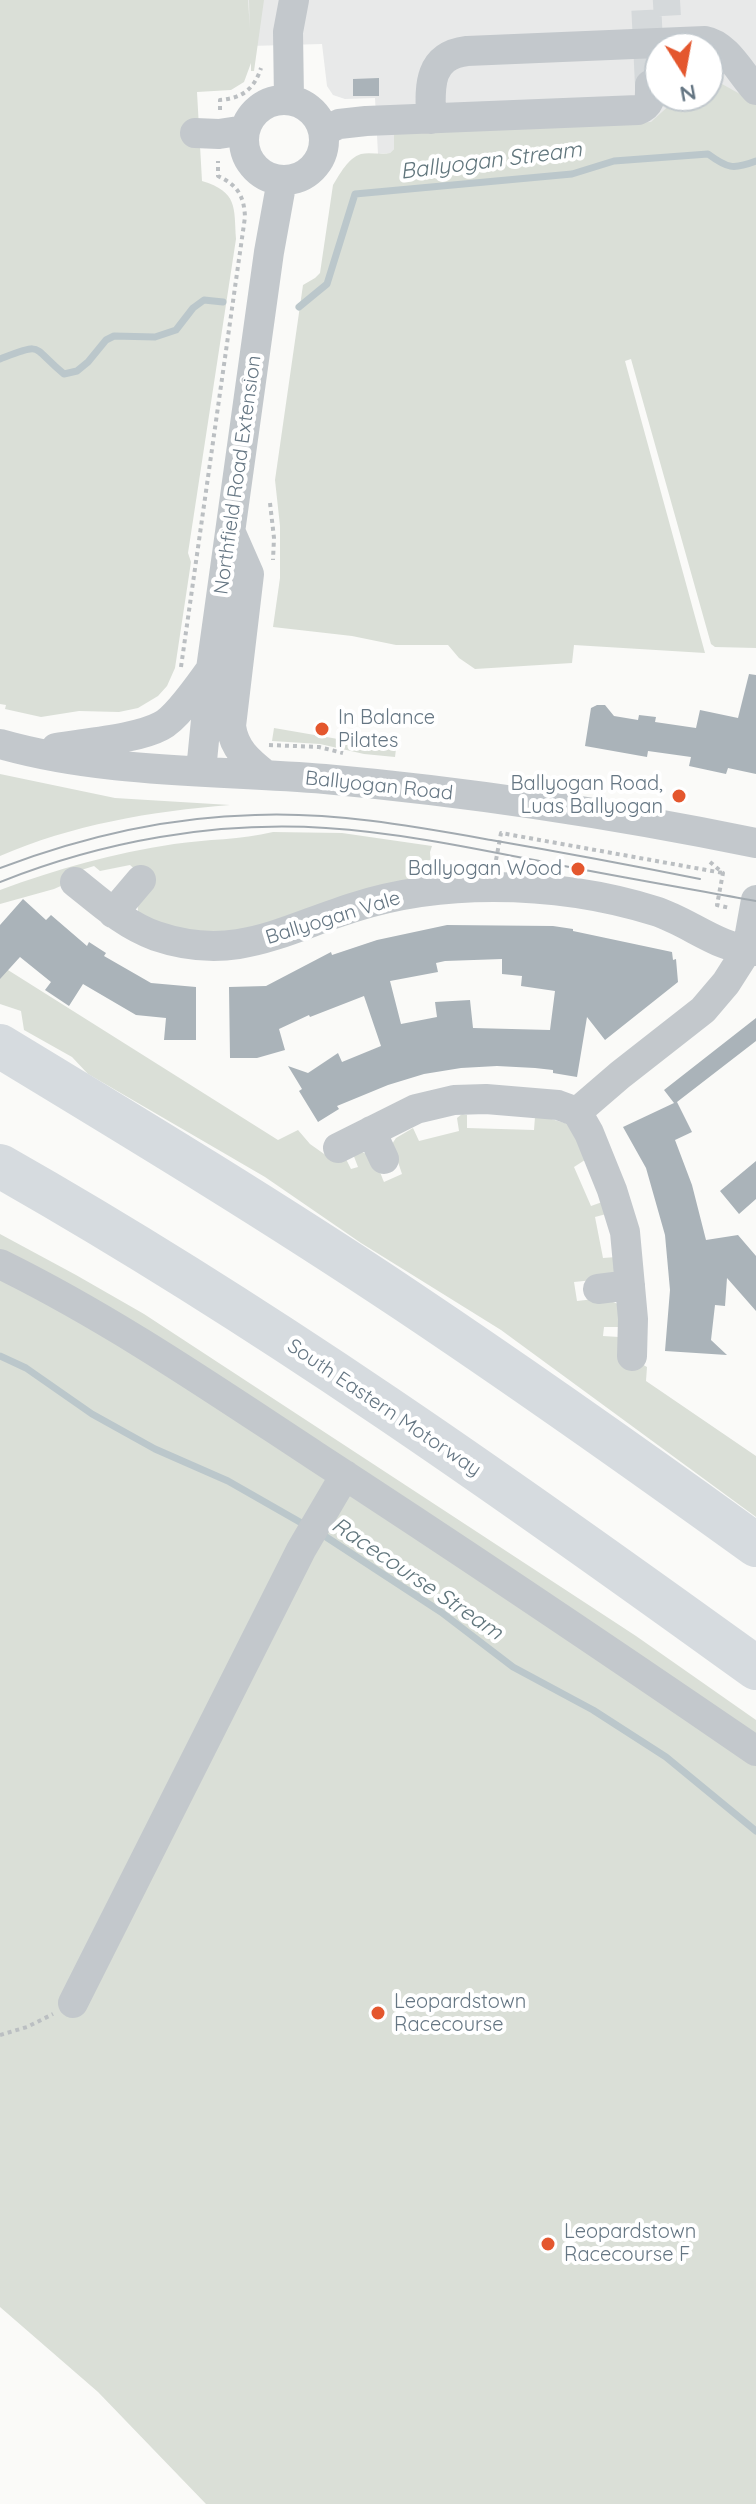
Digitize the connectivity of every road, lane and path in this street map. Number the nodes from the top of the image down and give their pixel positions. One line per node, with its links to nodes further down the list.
1 (294, 0): 4 (street)
2 (262, 66): 6 (path)
3 (756, 90): 7 (street)
4 (289, 99): 8 (street); 9 (street)
5 (644, 108): 7 (street)
6 (220, 113)
7 (431, 119): 9 (street)
8 (245, 130): 10 (street); 12 (street)
9 (324, 131): 12 (street)
10 (195, 133)
11 (218, 159): 13 (path)
12 (282, 180): 13 (street, Northfield Road Extension)
13 (255, 251): 15 (street, Northfield Road Extension); 17 (path)
14 (270, 503): 16 (path)
15 (230, 531): 18 (street, Northfield Road Extension); 24 (street)
16 (272, 565)
17 (180, 668)
18 (211, 669): 21 (street); 23 (street, Northfield Road Extension)
19 (0, 744): 21 (street, Ballyogan Road)
20 (264, 744): 22 (path)
21 (30, 752): 23 (street, Ballyogan Road)
22 (354, 755)
23 (201, 771): 24 (street, Ballyogan Road)
24 (266, 775): 25 (street, Ballyogan Road)
25 (756, 843)
26 (712, 862): 28 (path)
27 (494, 870): 28 (path)
28 (723, 873): 31 (path)
29 (141, 880): 32 (street)
30 (75, 882): 32 (street, Ballyogan Vale)
31 (755, 906): 33 (street)
32 (113, 913): 33 (street, Ballyogan Vale)
33 (751, 950): 36 (street)
34 (0, 1046): 47 (highway)
35 (0, 1072): 48 (highway)
36 (577, 1112): 37 (street); 43 (street)
37 (371, 1131): 38 (street); 39 (street)
38 (338, 1148)
39 (384, 1159)
40 (0, 1166): 49 (highway, South Eastern Motorway)
41 (0, 1187): 49 (highway)
42 (0, 1264): 46 (street)
43 (630, 1285): 44 (street); 45 (street)
44 (598, 1289)
45 (632, 1356)
46 (345, 1475): 50 (street); 51 (street)
47 (756, 1545)
48 (756, 1567)
49 (756, 1668)
50 (756, 1751)
51 (73, 2003): 52 (path)
52 (0, 2035)

